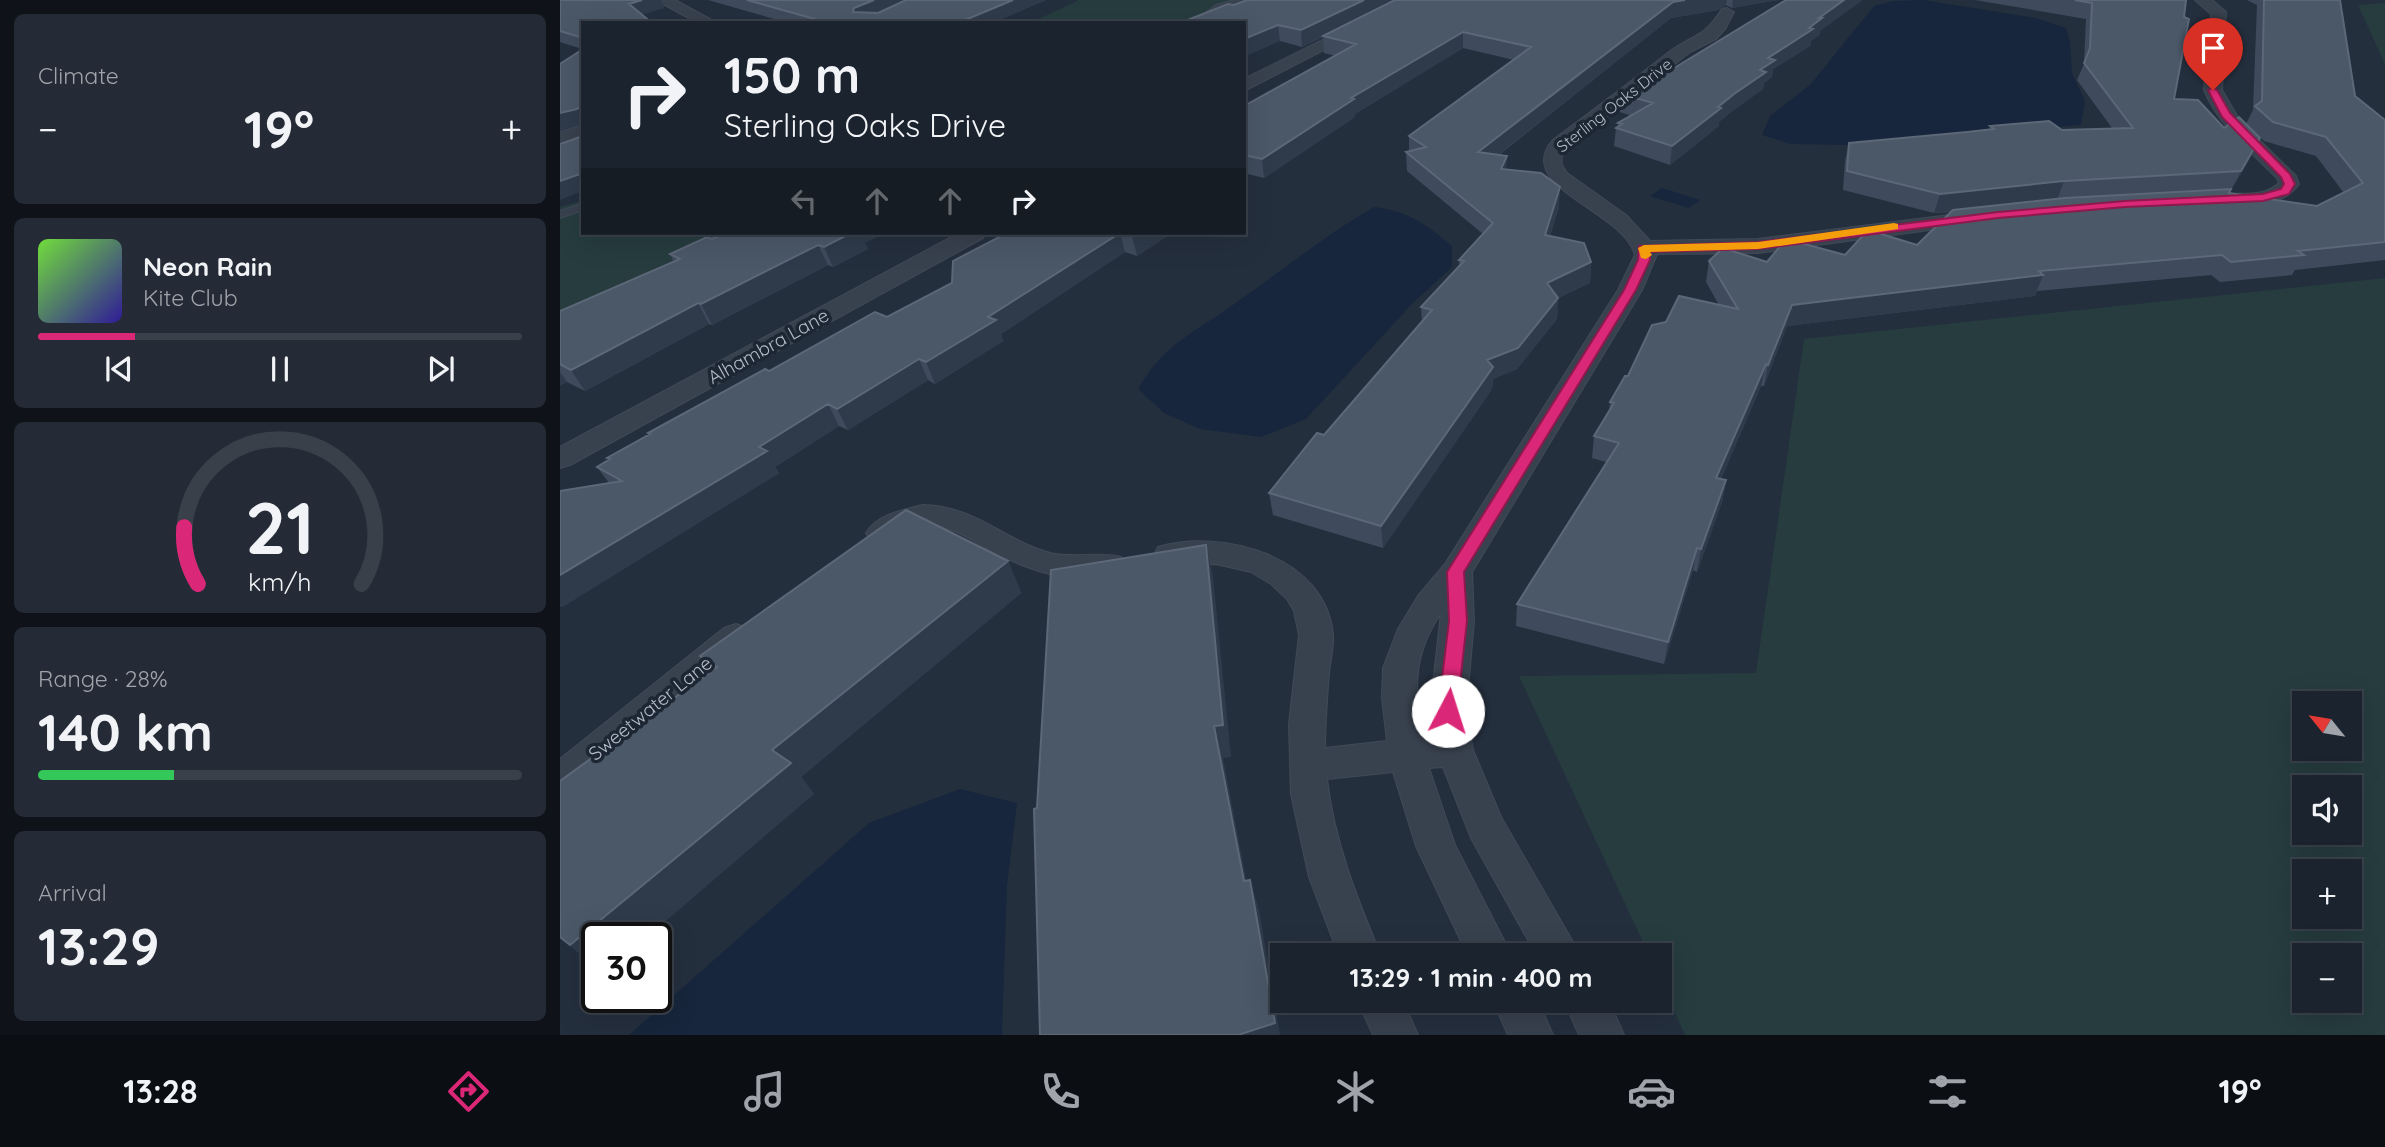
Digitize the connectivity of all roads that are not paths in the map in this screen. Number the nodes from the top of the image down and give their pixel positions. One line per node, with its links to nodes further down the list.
1 (663, 0): 7 (street)
2 (1243, 0): 8 (lane)
3 (1414, 0): 9 (street)
4 (1740, 0): 6 (street, Sterling Oaks Drive)
5 (2202, 0): 12 (street)
6 (1727, 12): 17 (street, Sterling Oaks Drive)
7 (706, 21)
8 (1199, 21)
9 (1246, 85)
10 (581, 131): 11 (street)
11 (560, 138)
12 (2194, 201)
13 (581, 207): 14 (lane)
14 (560, 215)
15 (1998, 215): 17 (street)
16 (971, 235): 18 (street, Alhambra Lane)
17 (1644, 248): 20 (street)
18 (560, 459)
19 (858, 549): 24 (street)
20 (1456, 572): 22 (street); 23 (street)
21 (756, 622): 25 (street, Sweetwater Lane)
22 (1455, 750): 23 (street); 28 (street)
23 (1406, 755): 24 (street); 27 (street)
24 (1308, 765): 26 (street)
25 (560, 781)
26 (1354, 943)
27 (1484, 943)
28 (1552, 943)
29 (1386, 1013): 32 (street)
30 (1521, 1013): 33 (street)
31 (1592, 1013): 34 (street)
32 (1396, 1035)
33 (1531, 1035)
34 (1602, 1035)

